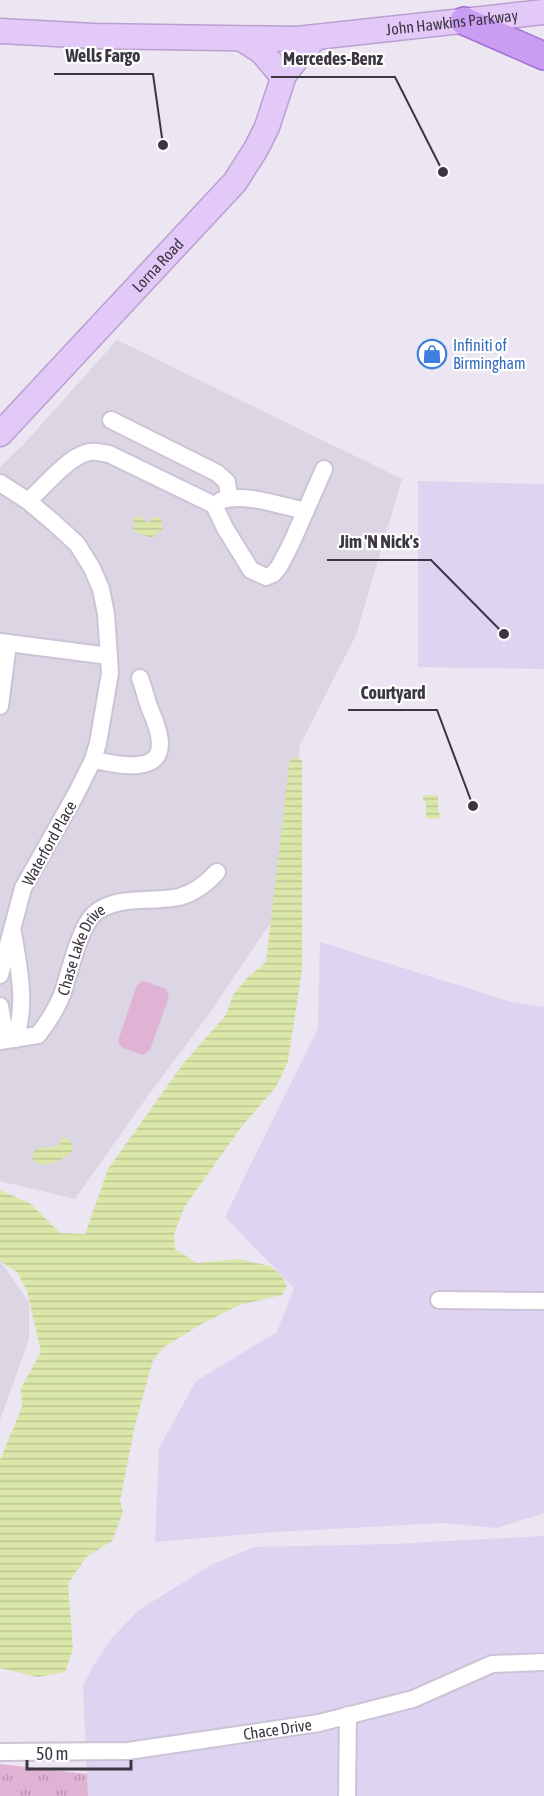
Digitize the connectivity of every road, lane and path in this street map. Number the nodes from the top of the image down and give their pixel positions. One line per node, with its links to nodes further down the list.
1 (544, 12): 2 (street, John Hawkins Parkway)
2 (464, 21): 4 (street, John Hawkins Parkway); 6 (main road)
3 (0, 31): 5 (street, John Hawkins Parkway)
4 (315, 38): 5 (street, John Hawkins Parkway); 7 (street, Lorna Road)
5 (242, 39): 7 (street)
6 (544, 56)
7 (284, 75): 9 (street, Lorna Road)
8 (111, 420): 10 (street)
9 (0, 434)
10 (144, 437): 11 (street); 15 (street)
11 (131, 464): 14 (street); 15 (street)
12 (324, 469): 16 (street)
13 (0, 483): 14 (street, Waterford Place)
14 (28, 501): 18 (street, Waterford Place)
15 (222, 502): 16 (street); 16 (street)
16 (306, 511)
17 (4, 643): 18 (street); 20 (street)
18 (109, 656): 21 (street, Waterford Place)
19 (140, 678): 21 (street)
20 (0, 706)
21 (93, 760): 23 (street, Waterford Place)
22 (217, 872): 26 (street, Chase Lake Drive)
23 (12, 929): 24 (street, Waterford Place); 26 (street, Waterford Place)
24 (0, 975)
25 (0, 1006): 26 (street)
26 (8, 1040)
27 (439, 1300): 28 (street)
28 (544, 1301)
29 (544, 1662): 30 (street, Chace Drive)
30 (348, 1715): 31 (street, Chace Drive); 32 (street)
31 (0, 1752)
32 (347, 1796)

